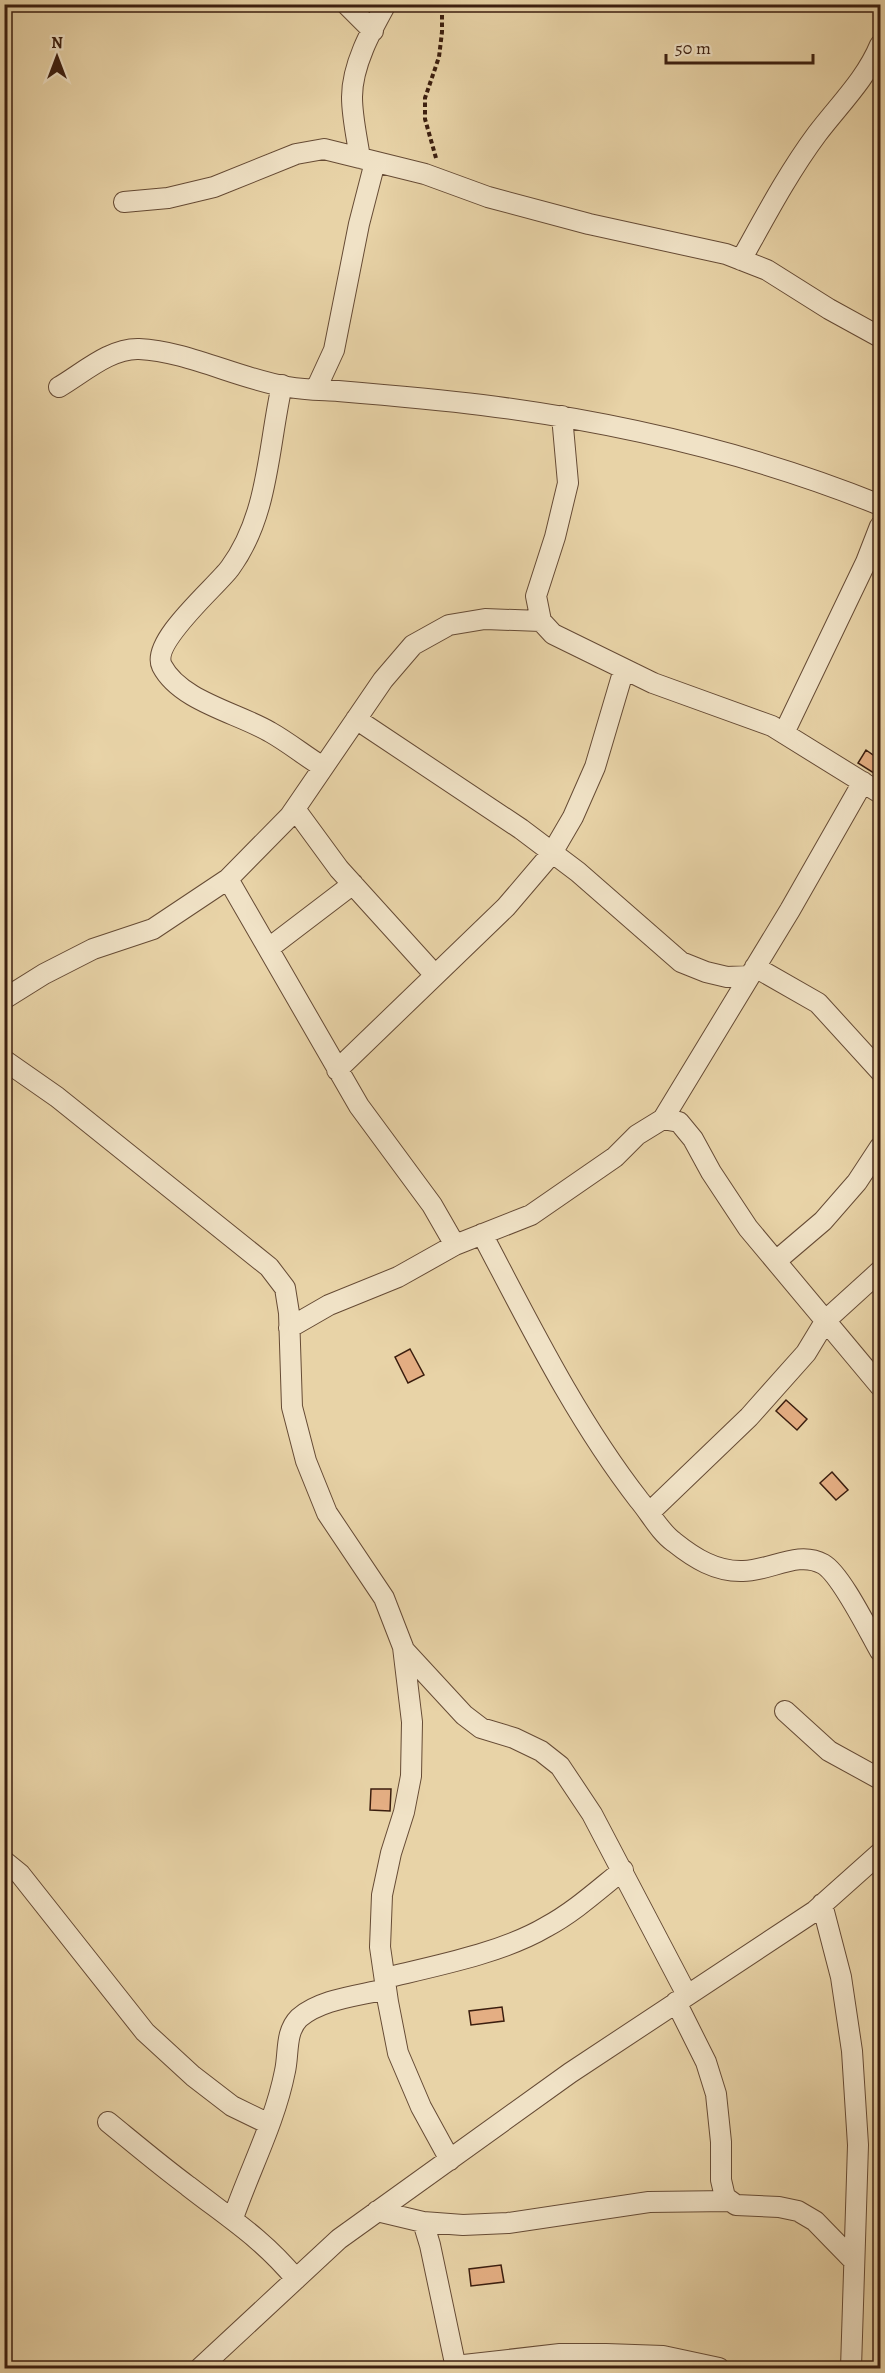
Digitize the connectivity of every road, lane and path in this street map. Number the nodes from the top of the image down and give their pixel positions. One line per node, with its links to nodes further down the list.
1 (346, 4): 4 (street)
2 (386, 4): 4 (street)
3 (442, 4): 7 (path)
4 (373, 31): 6 (street)
5 (880, 45): 9 (street)
6 (367, 160): 7 (street); 8 (street); 13 (street)
7 (441, 180): 9 (street)
8 (124, 202)
9 (741, 260): 10 (street)
10 (880, 337)
11 (282, 385): 12 (street); 13 (street); 21 (street)
12 (59, 387)
13 (316, 389): 14 (street)
14 (562, 416): 15 (street); 17 (street)
15 (880, 505)
16 (880, 526): 20 (street)
17 (541, 621): 18 (street); 19 (street)
18 (624, 669): 20 (street); 25 (street)
19 (356, 719): 21 (street); 25 (street)
20 (784, 733): 22 (street)
21 (323, 767): 24 (street)
22 (863, 782): 23 (street); 29 (street)
23 (880, 793)
24 (295, 809): 26 (street); 27 (street)
25 (552, 853): 29 (street); 30 (street)
26 (228, 879): 28 (street); 31 (street)
27 (353, 884): 28 (street); 30 (street)
28 (269, 948): 33 (street)
29 (753, 971): 34 (street); 35 (street)
30 (435, 975): 33 (street)
31 (4, 999)
32 (4, 1060): 42 (street)
33 (337, 1070): 38 (street)
34 (880, 1071)
35 (663, 1119): 37 (street); 39 (street)
36 (880, 1147): 39 (street)
37 (482, 1234): 38 (street); 44 (street)
38 (455, 1245): 42 (street)
39 (776, 1261): 41 (street)
40 (880, 1271): 41 (street)
41 (826, 1320): 43 (street); 44 (street)
42 (289, 1328): 45 (street)
43 (880, 1386)
44 (649, 1513): 46 (street)
45 (404, 1650): 51 (street); 53 (street)
46 (880, 1651)
47 (785, 1712): 48 (street)
48 (880, 1779)
49 (880, 1853): 52 (street)
50 (4, 1861): 56 (street)
51 (623, 1870): 53 (street); 54 (street)
52 (822, 1904): 54 (street); 62 (street)
53 (385, 1984): 56 (street); 57 (street)
54 (681, 1998): 57 (street); 58 (street)
55 (108, 2122): 60 (street)
56 (269, 2124): 60 (street)
57 (450, 2160): 59 (street)
58 (730, 2201): 61 (street); 62 (street)
59 (377, 2211): 61 (street); 63 (street)
60 (233, 2218): 63 (street)
61 (423, 2222): 64 (street)
62 (854, 2260): 67 (street)
63 (296, 2279): 65 (street)
64 (456, 2367): 66 (street)
65 (200, 2368)
66 (719, 2368)
67 (851, 2368)

